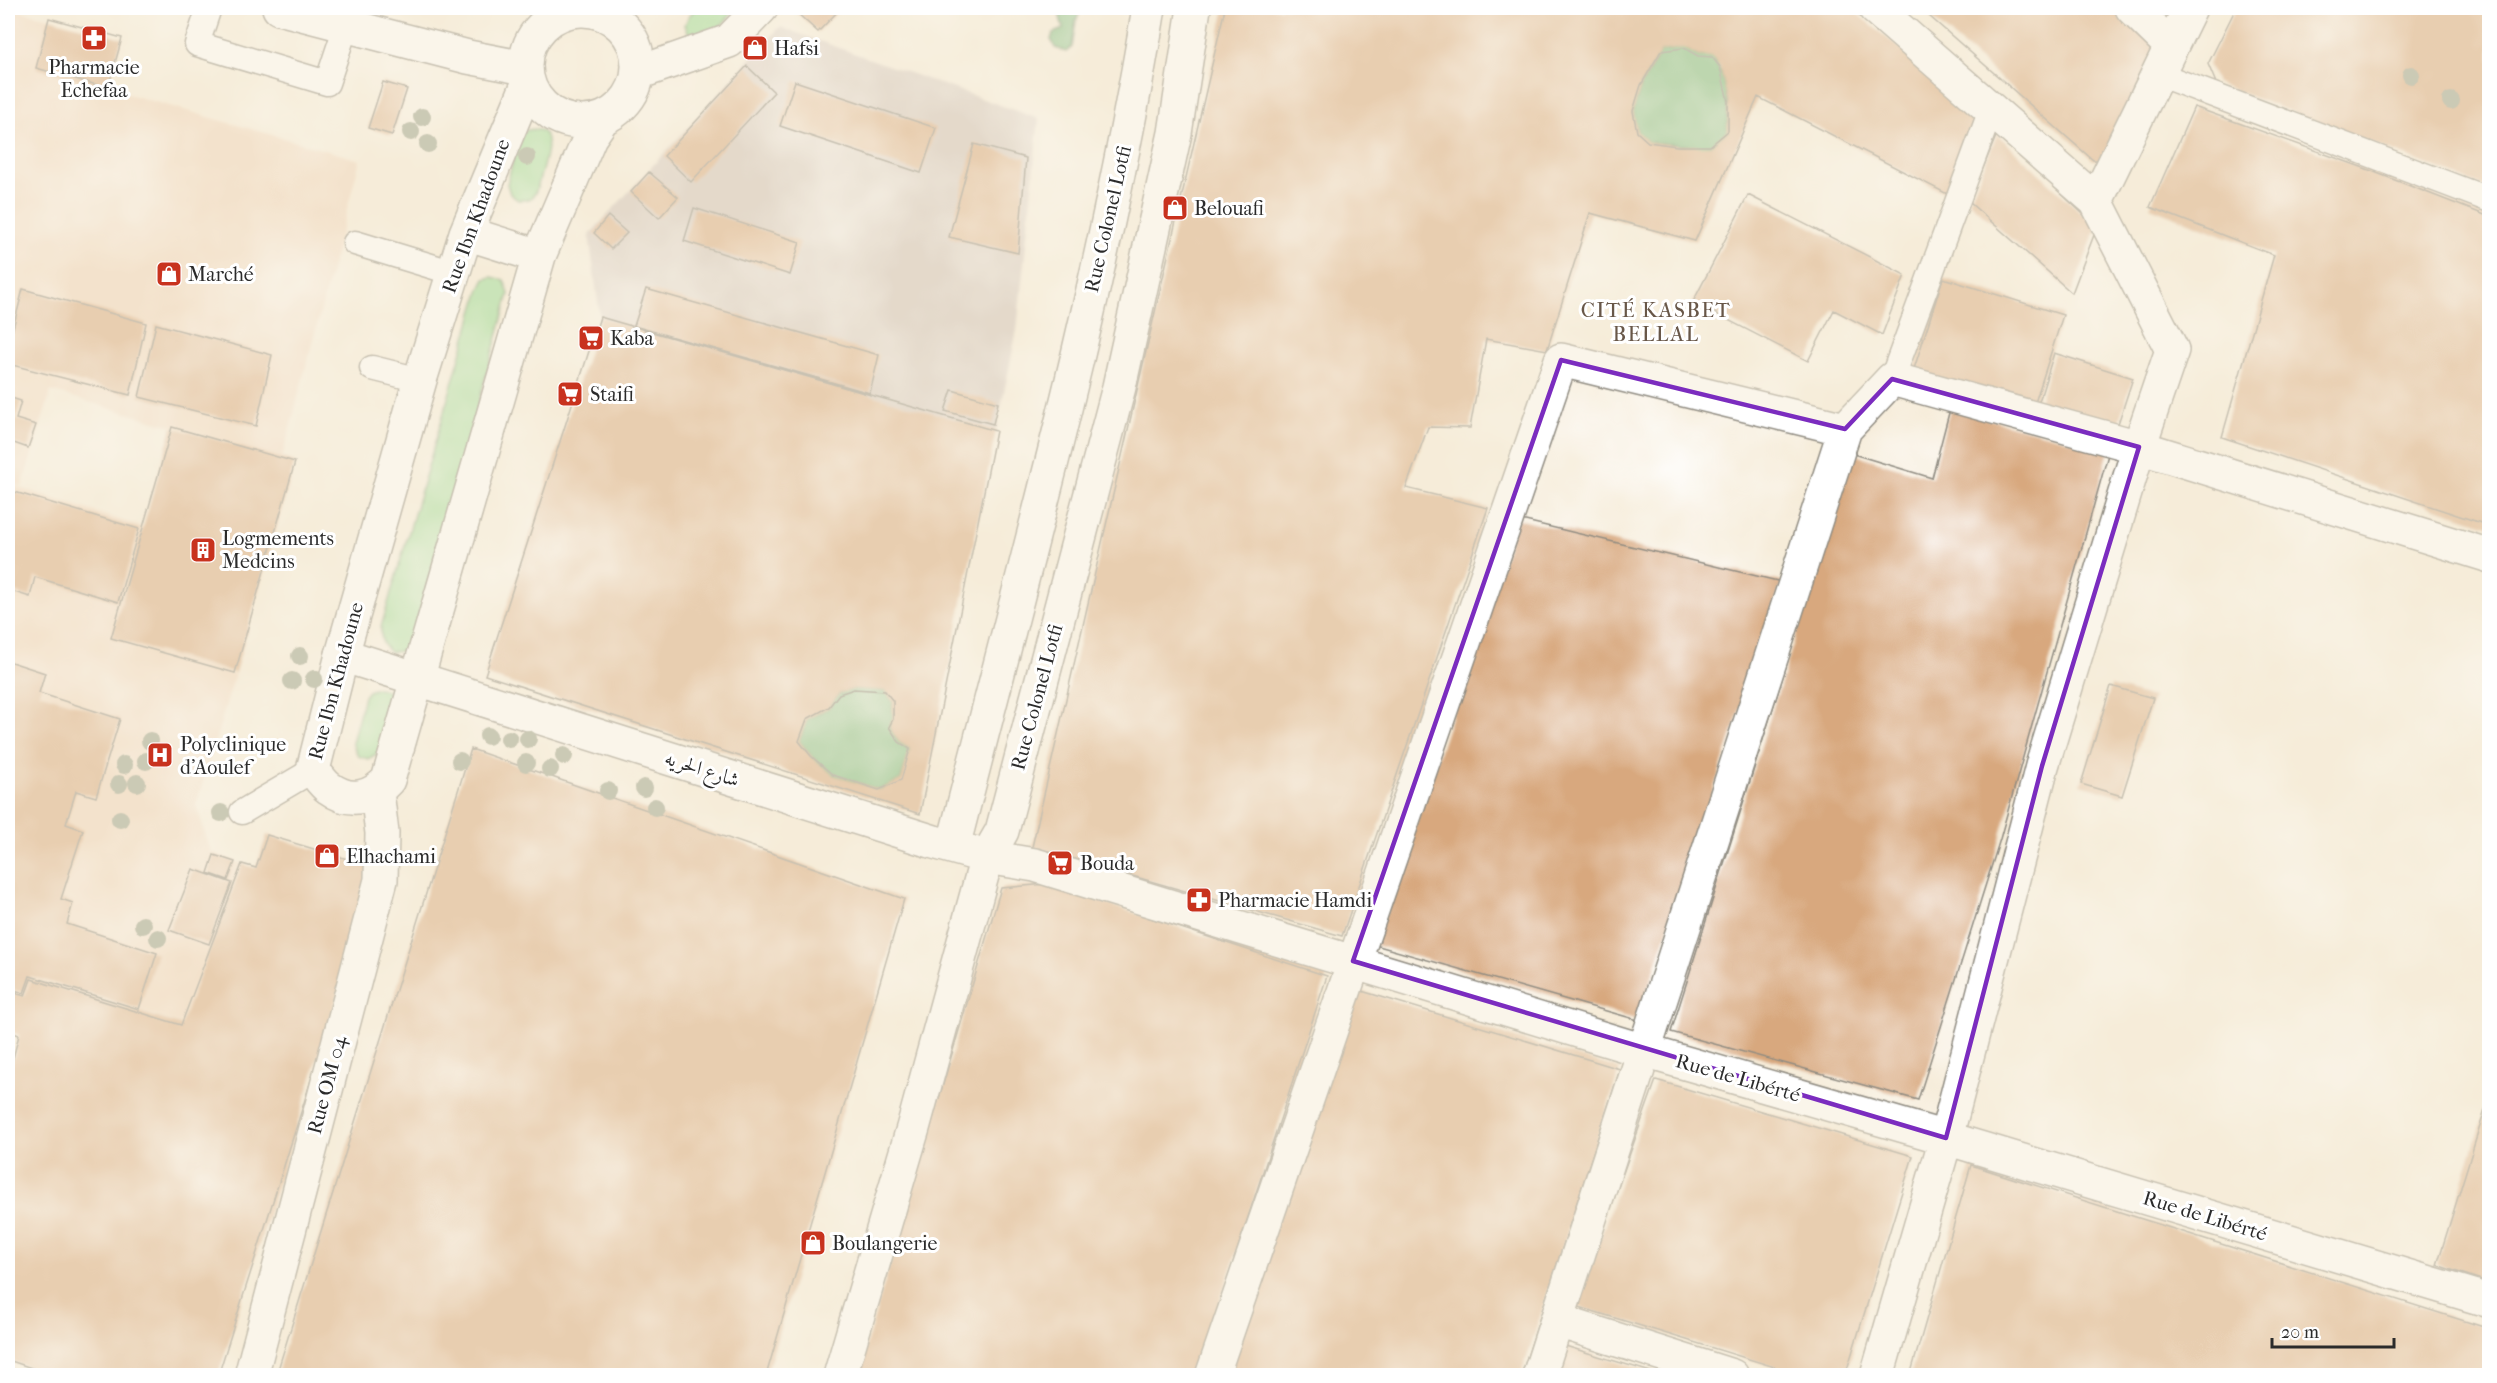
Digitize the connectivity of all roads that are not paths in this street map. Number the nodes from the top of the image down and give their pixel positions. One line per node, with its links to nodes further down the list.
1 (209, 8): 11 (lane)
2 (279, 8): 11 (street)
3 (761, 8): 13 (street)
4 (1149, 8): 24 (street, Rue Colonel Lotfi)
5 (1194, 8): 27 (street, Rue Colonel Lotfi)
6 (1875, 8): 15 (street)
7 (2132, 8): 12 (street)
8 (2190, 8): 12 (street)
9 (567, 9): 10 (street); 14 (street)
10 (612, 10): 13 (street)
11 (346, 26): 14 (street)
12 (2165, 60): 17 (lane); 18 (street)
13 (638, 73): 16 (street)
14 (526, 76): 16 (street); 19 (street, Rue Ibn Khadoune)
15 (1991, 110): 18 (street); 25 (lane)
16 (603, 118): 21 (street)
17 (2490, 200)
18 (2096, 201): 29 (street)
19 (466, 233): 21 (street); 22 (street, Rue Ibn Khadoune)
20 (355, 243): 22 (lane)
21 (539, 256): 32 (street)
22 (454, 273): 26 (street, Rue Ibn Khadoune)
23 (372, 368): 26 (lane)
24 (1072, 377): 27 (street); 36 (street, Rue Colonel Lotfi)
25 (1892, 379): 28 (street); 29 (street)
26 (420, 380): 31 (street, Rue Ibn Khadoune)
27 (1119, 387): 37 (street, Rue Colonel Lotfi)
28 (1845, 429): 38 (street); 39 (street)
29 (2139, 447): 30 (street); 40 (street)
30 (2490, 556)
31 (342, 655): 32 (street, شارع الحريه); 33 (street, Rue Ibn Khadoune)
32 (417, 679): 34 (street); 36 (street, شارع الحريه)
33 (313, 770): 34 (street, Rue Ibn Khadoune); 35 (lane)
34 (377, 792): 43 (street, Rue OM 04)
35 (242, 812)
36 (953, 847): 37 (street, شارع الحريه)
37 (987, 857): 38 (street, Rue de Libérté); 44 (street, Rue Colonel Lotfi)
38 (1353, 961): 39 (street, Rue de Libérté); 45 (street)
39 (1644, 1051): 40 (street, Rue de Libérté); 42 (street)
40 (1946, 1138): 41 (street, Rue de Libérté); 48 (street)
41 (2490, 1301)
42 (1558, 1321): 46 (street); 47 (street)
43 (251, 1376)
44 (840, 1376)
45 (1212, 1376)
46 (1539, 1376)
47 (1732, 1376)
48 (1877, 1376)

